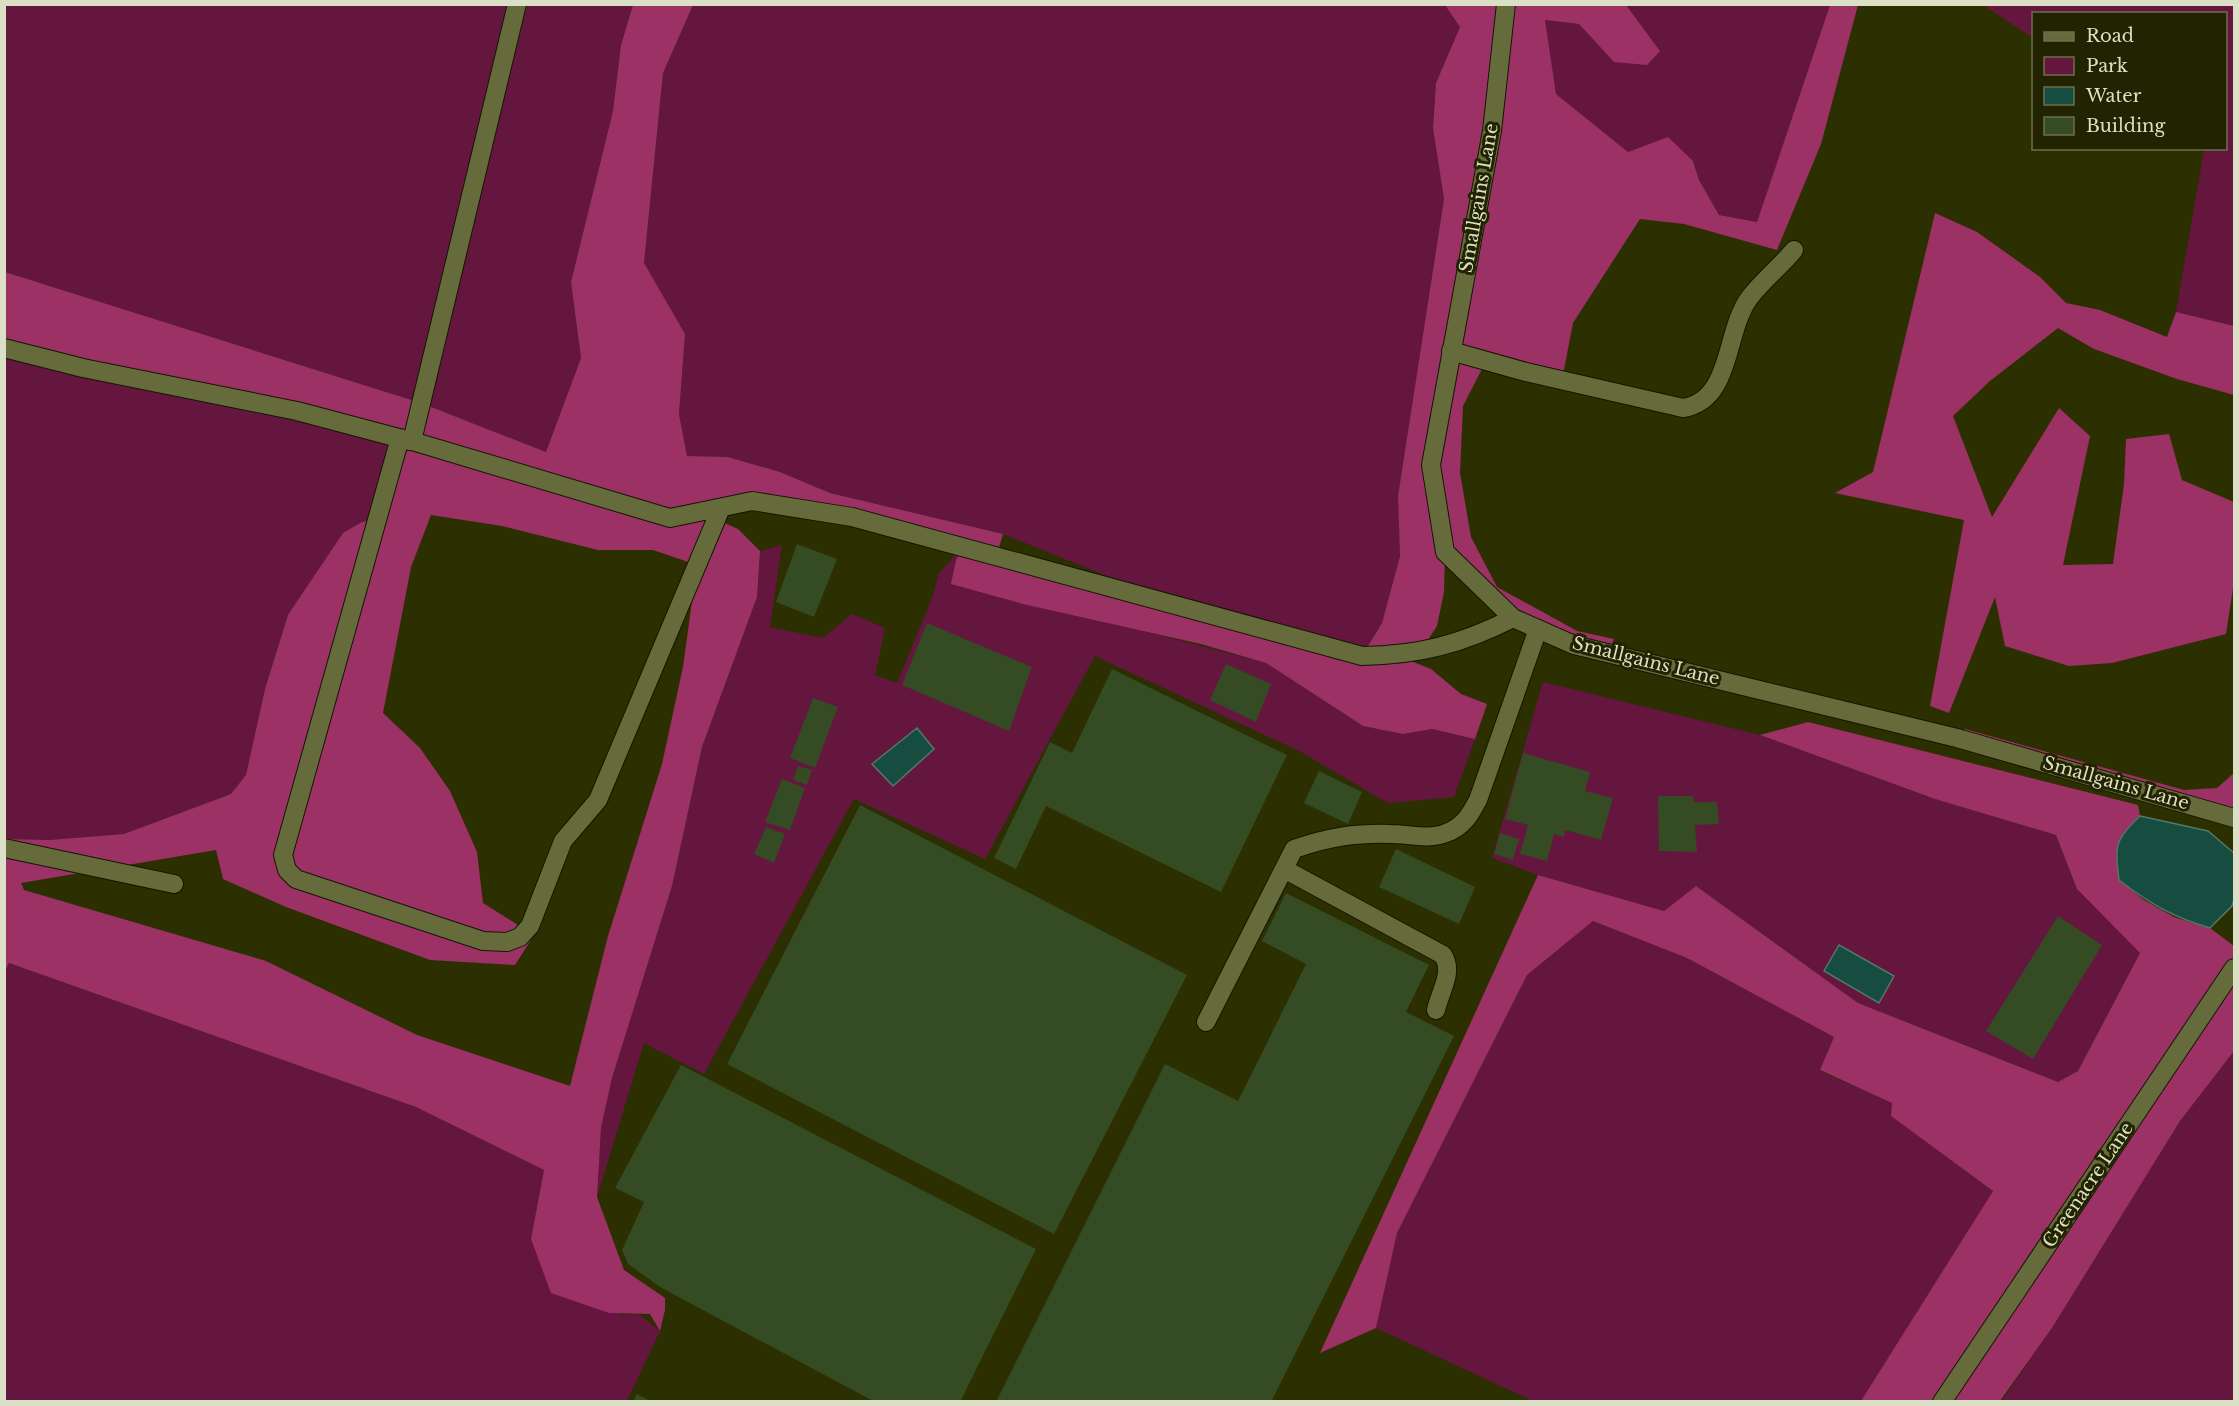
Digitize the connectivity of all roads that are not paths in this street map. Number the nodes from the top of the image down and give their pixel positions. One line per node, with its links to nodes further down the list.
1 (517, 4): 6 (street)
2 (1506, 4): 5 (street, Smallgains Lane)
3 (1794, 250): 5 (street)
4 (4, 348): 6 (street)
5 (1451, 351): 8 (street, Smallgains Lane)
6 (406, 440): 7 (street); 7 (street)
7 (721, 508): 8 (street)
8 (1513, 618): 9 (street, Smallgains Lane)
9 (1538, 629): 10 (street, Smallgains Lane); 12 (street)
10 (2235, 818)
11 (4, 848): 13 (street)
12 (1284, 869): 15 (street); 16 (street)
13 (174, 884)
14 (2235, 968): 17 (street, Greenacre Lane)
15 (1436, 1010)
16 (1206, 1022)
17 (1942, 1401)

